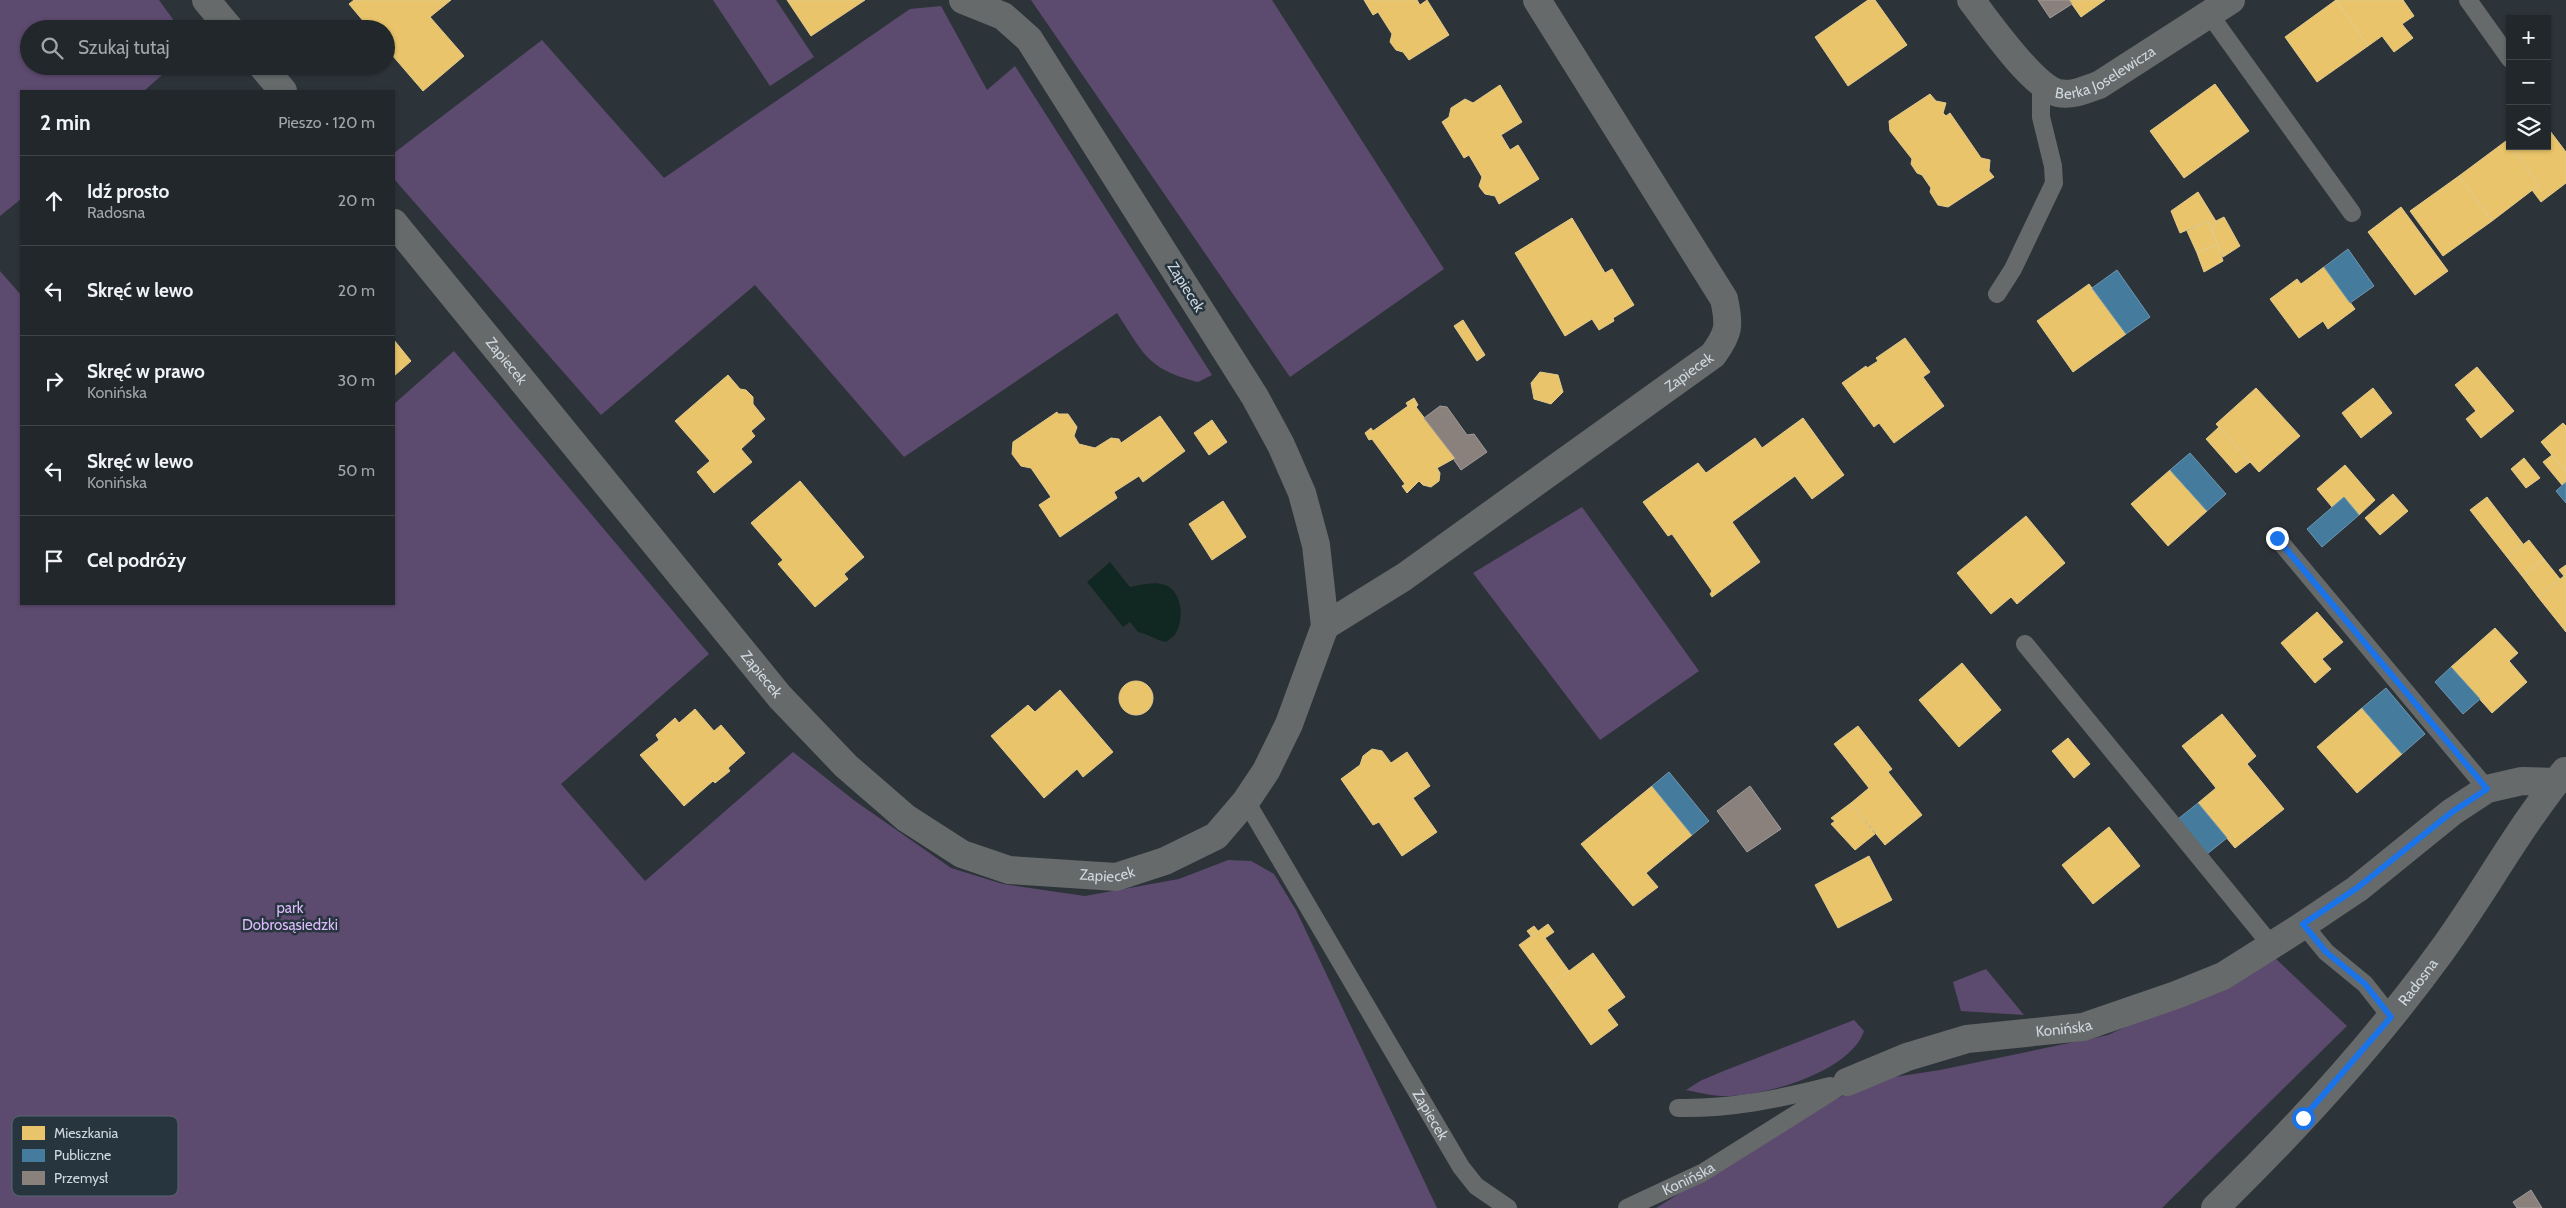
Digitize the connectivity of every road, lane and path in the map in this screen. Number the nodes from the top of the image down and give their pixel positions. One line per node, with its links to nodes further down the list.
1 (206, 0): 7 (street)
2 (963, 0): 16 (street, Zapiecek)
3 (1536, 0): 16 (street, Zapiecek)
4 (1971, 0): 10 (street, Berka Joselewicza)
5 (2468, 0): 8 (lane)
6 (2220, 7): 10 (street, Berka Joselewicza); 12 (lane, Berka Joselewicza)
7 (223, 20)
8 (2506, 53)
9 (270, 75): 11 (street)
10 (2041, 83): 14 (lane)
11 (282, 90)
12 (2352, 213)
13 (395, 224): 20 (street, Zapiecek)
14 (1997, 294)
15 (2277, 538): 19 (lane)
16 (1326, 626): 20 (street, Zapiecek)
17 (2025, 644): 22 (lane)
18 (2561, 776): 19 (street, Konińska); 23 (street, Radosna)
19 (2487, 789): 21 (street, Konińska)
20 (1246, 801): 26 (lane, Zapiecek)
21 (2303, 924): 22 (street, Konińska); 23 (lane)
22 (2272, 946): 24 (street, Konińska)
23 (2391, 1017): 28 (street, Radosna)
24 (1847, 1082): 25 (lane, Konińska); 27 (lane, Konińska)
25 (1678, 1108)
26 (1508, 1208)
27 (1627, 1208)
28 (2215, 1208)

